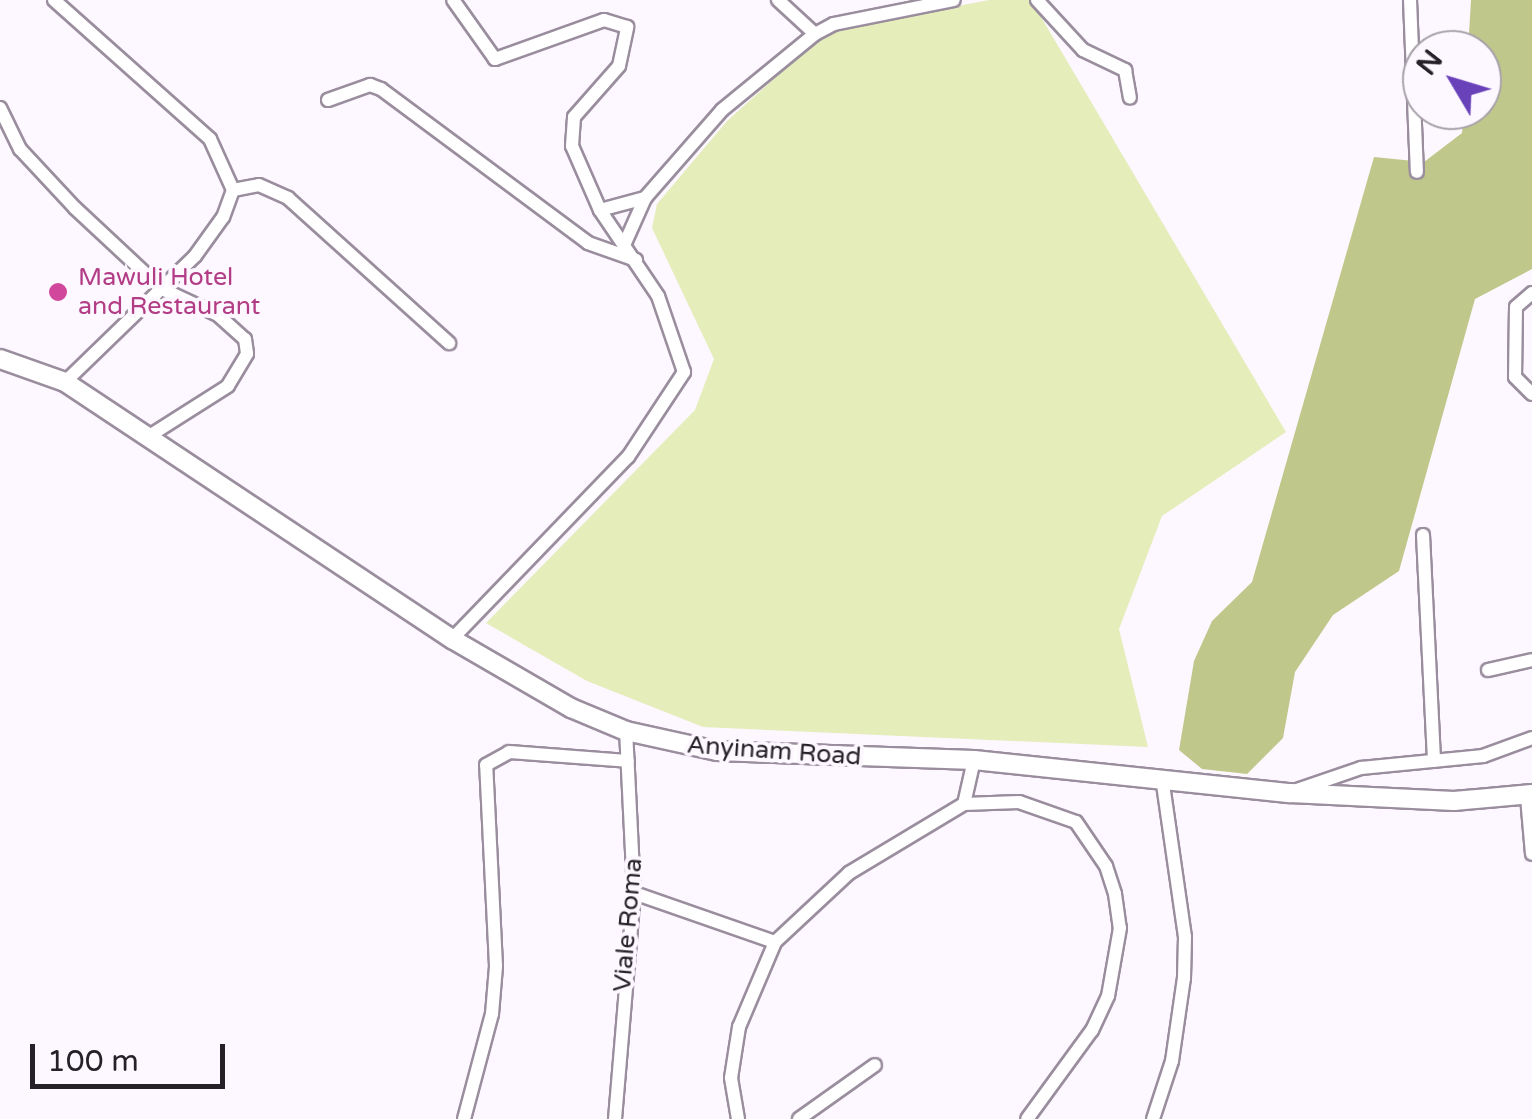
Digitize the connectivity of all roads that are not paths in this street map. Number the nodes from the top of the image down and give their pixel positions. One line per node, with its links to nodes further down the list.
1 (54, 0): 12 (street)
2 (453, 0): 14 (street)
3 (778, 0): 7 (street)
4 (954, 0): 7 (street)
5 (1037, 0): 8 (street)
6 (1410, 0): 11 (street)
7 (814, 34): 13 (street)
8 (1130, 98)
9 (328, 100): 16 (street)
10 (0, 108): 17 (street)
11 (1417, 172)
12 (233, 190): 17 (street); 19 (street)
13 (646, 198): 14 (street); 15 (street)
14 (600, 210): 15 (street)
15 (624, 244): 16 (street)
16 (636, 260): 25 (street)
17 (162, 289): 21 (street); 23 (street)
18 (1532, 294): 22 (street)
19 (449, 343)
20 (0, 358): 21 (street, Anyinam Road)
21 (65, 382): 23 (street, Anyinam Road)
22 (1532, 394)
23 (146, 438): 25 (street, Anyinam Road)
24 (1423, 535): 31 (street)
25 (452, 638): 28 (street, Anyinam Road)
26 (1532, 660): 27 (street)
27 (1488, 670)
28 (626, 731): 30 (street, Anyinam Road); 32 (street, Viale Roma)
29 (1532, 738): 31 (street)
30 (974, 760): 33 (street, Anyinam Road); 36 (street)
31 (1434, 760): 34 (street)
32 (628, 761): 38 (street, Viale Roma); 41 (street)
33 (1162, 778): 34 (street, Anyinam Road); 46 (street)
34 (1290, 792): 35 (street, Anyinam Road)
35 (1530, 796): 37 (street)
36 (964, 804): 39 (street); 45 (street)
37 (1532, 854)
38 (634, 892): 39 (street); 42 (street, Viale Roma)
39 (776, 942): 43 (street)
40 (875, 1065): 44 (street)
41 (464, 1119)
42 (615, 1119)
43 (738, 1119)
44 (799, 1119)
45 (1027, 1119)
46 (1153, 1119)

